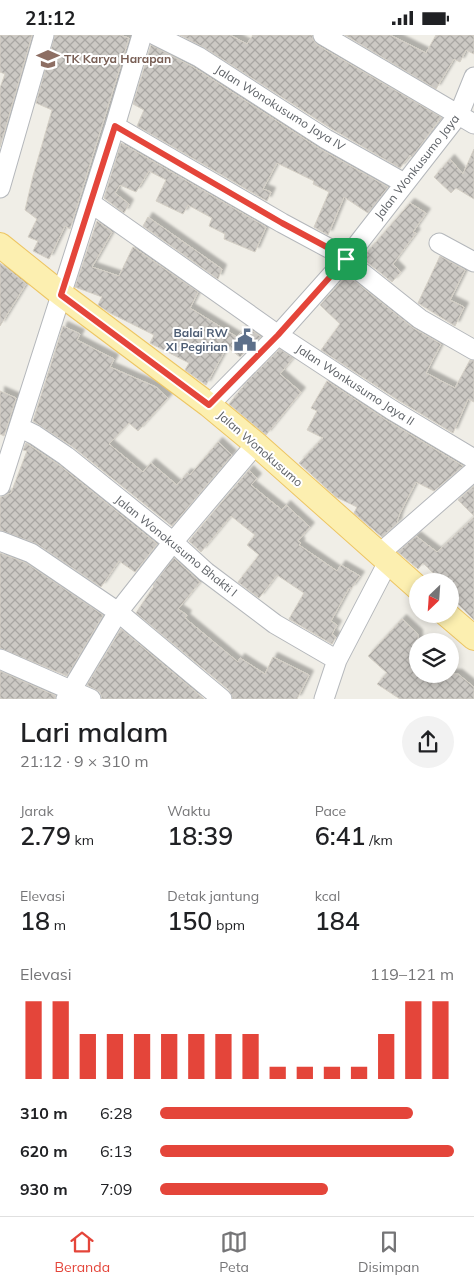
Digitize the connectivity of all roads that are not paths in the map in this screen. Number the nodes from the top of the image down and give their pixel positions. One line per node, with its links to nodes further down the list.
1 (44, 35): 9 (street)
2 (142, 35): 7 (street)
3 (155, 35): 8 (street, Jalan Wonokusumo Jaya IV)
4 (322, 35): 6 (street)
5 (474, 77): 6 (street, Jalan Wonkusumo Jaya)
6 (466, 119): 8 (street, Jalan Wonkusumo Jaya)
7 (115, 126): 10 (street); 13 (street)
8 (404, 183): 13 (street, Jalan Wonkusumo Jaya)
9 (0, 187)
10 (91, 203): 15 (street); 16 (street, Jalan Wonkusumo Jaya II)
11 (439, 243): 14 (street)
12 (0, 245): 15 (main road, Jalan Wonokusumo)
13 (346, 259): 16 (street, Jalan Wonkusumo Jaya); 17 (street)
14 (474, 262)
15 (61, 295): 18 (main road, Jalan Wonokusumo); 19 (street)
16 (278, 335): 18 (street, Jalan Wonkusumo Jaya); 21 (street, Jalan Wonkusumo Jaya II)
17 (474, 349)
18 (209, 405): 20 (main road, Jalan Wonokusumo)
19 (19, 427): 23 (street); 25 (street, Jalan Wonokusumo Bhakti I)
20 (256, 445): 25 (street); 26 (main road, Jalan Wonokusumo)
21 (474, 459)
22 (474, 471): 26 (street)
23 (0, 486)
24 (0, 541): 28 (street)
25 (173, 542): 28 (street); 32 (street, Jalan Wonokusumo Bhakti I)
26 (384, 558): 27 (main road, Jalan Wonokusumo); 32 (street)
27 (409, 580)
28 (118, 612): 33 (street); 35 (street)
29 (456, 623): 30 (main road)
30 (474, 638)
31 (0, 659): 33 (street)
32 (337, 660): 36 (street)
33 (68, 694): 34 (street)
34 (92, 699)
35 (222, 699)
36 (324, 699)

